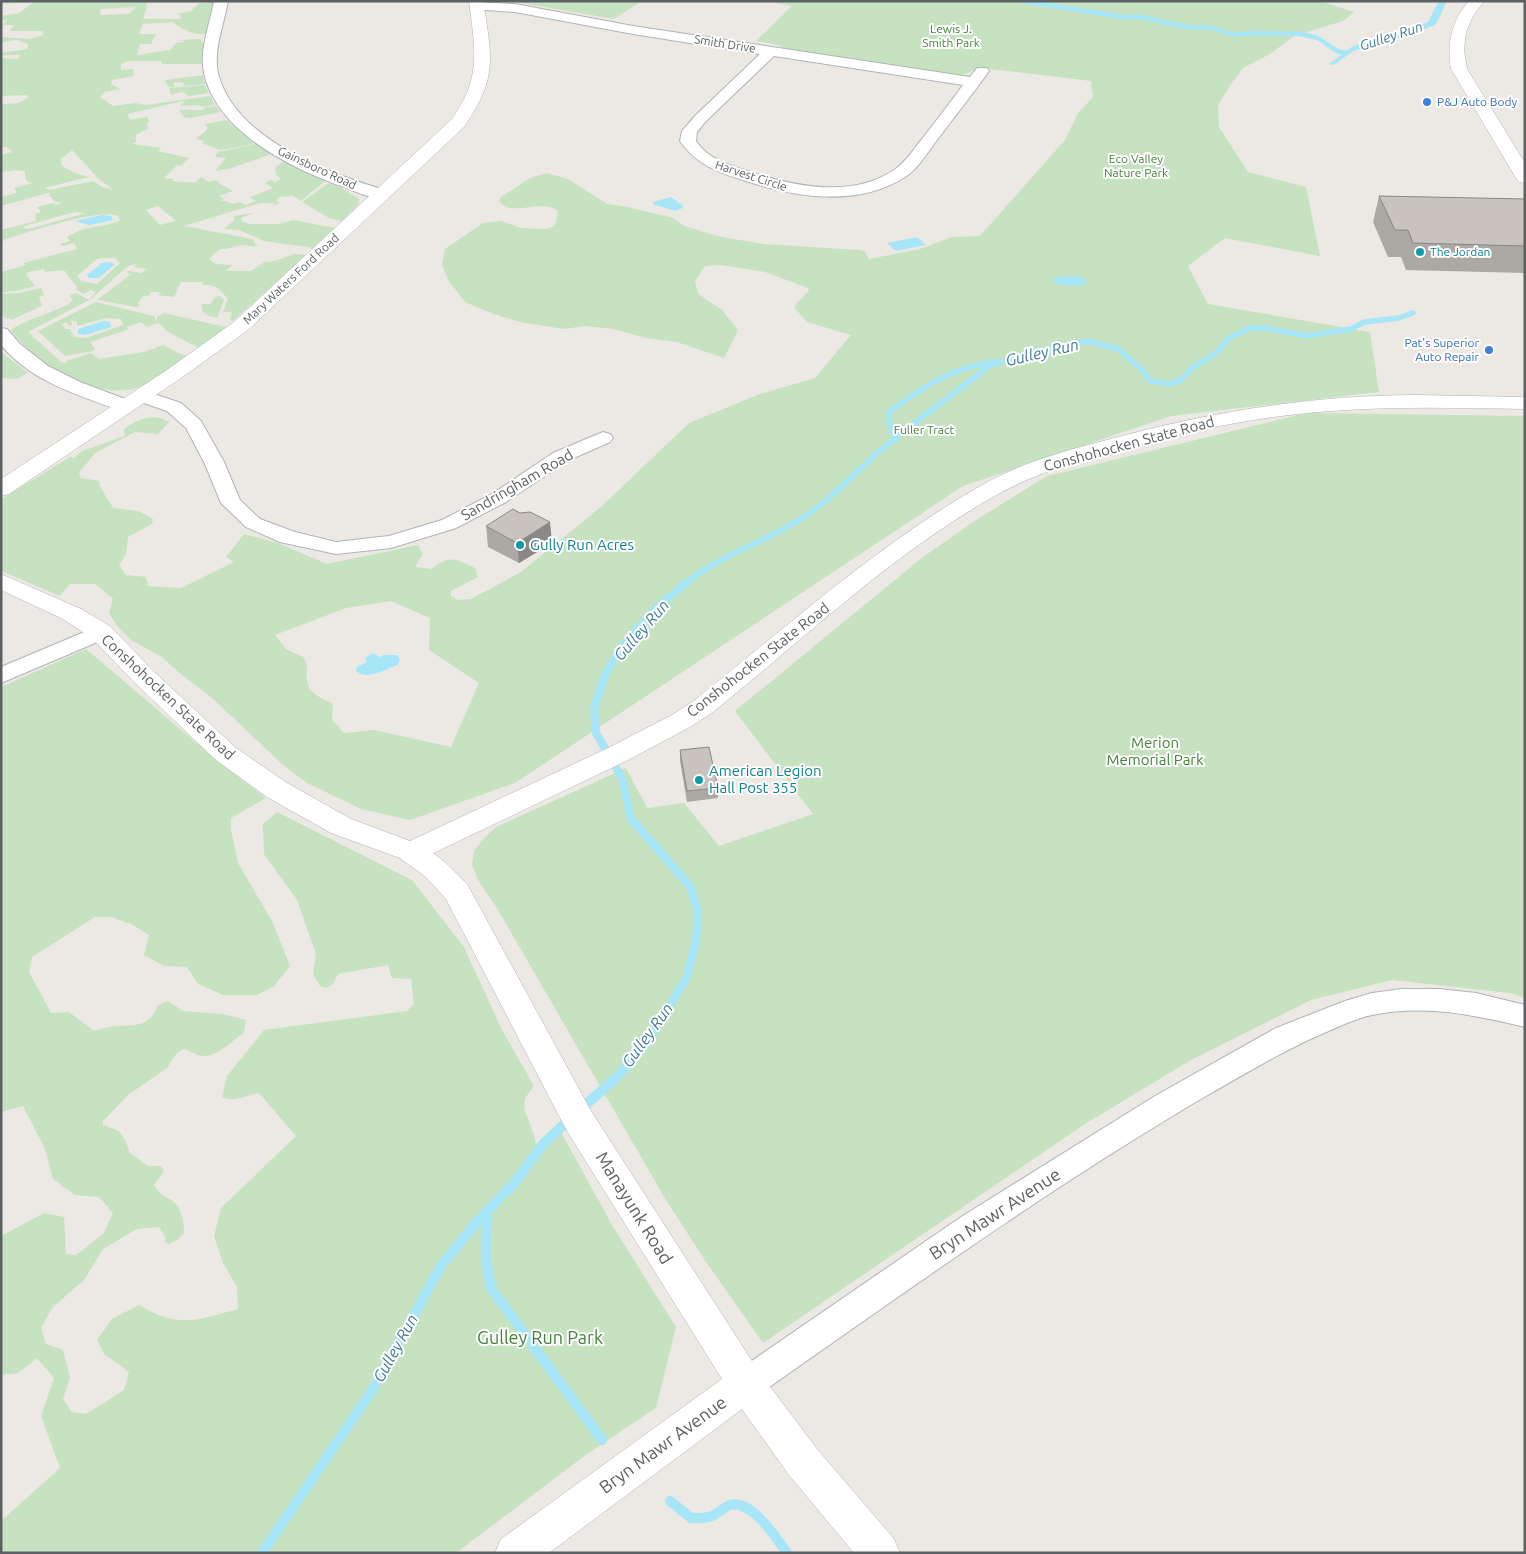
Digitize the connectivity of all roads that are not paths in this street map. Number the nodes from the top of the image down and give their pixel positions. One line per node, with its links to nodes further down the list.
1 (220, 1): 8 (street, Gainsboro Road)
2 (1477, 1): 7 (main road)
3 (477, 4): 4 (street, Smith Drive); 8 (main road, Mary Waters Ford Road)
4 (771, 51): 6 (street, Smith Drive); 6 (street, Harvest Circle)
5 (984, 69): 6 (street, Harvest Circle)
6 (974, 82)
7 (1525, 178)
8 (382, 194): 10 (main road, Mary Waters Ford Road)
9 (1, 333): 10 (street, Sandringham Road)
10 (134, 401): 12 (street, Sandringham Road); 13 (main road, Mary Waters Ford Road)
11 (1525, 403): 17 (main road, Conshohocken State Road)
12 (603, 438)
13 (1, 489)
14 (1, 581): 15 (main road, Conshohocken State Road)
15 (101, 632): 16 (street); 17 (main road, Conshohocken State Road)
16 (1, 676)
17 (411, 852): 19 (main road, Manayunk Road)
18 (1525, 1016): 19 (street, Bryn Mawr Avenue)
19 (746, 1384): 20 (main road, Bryn Mawr Avenue); 21 (main road, Manayunk Road)
20 (515, 1553)
21 (880, 1553)

